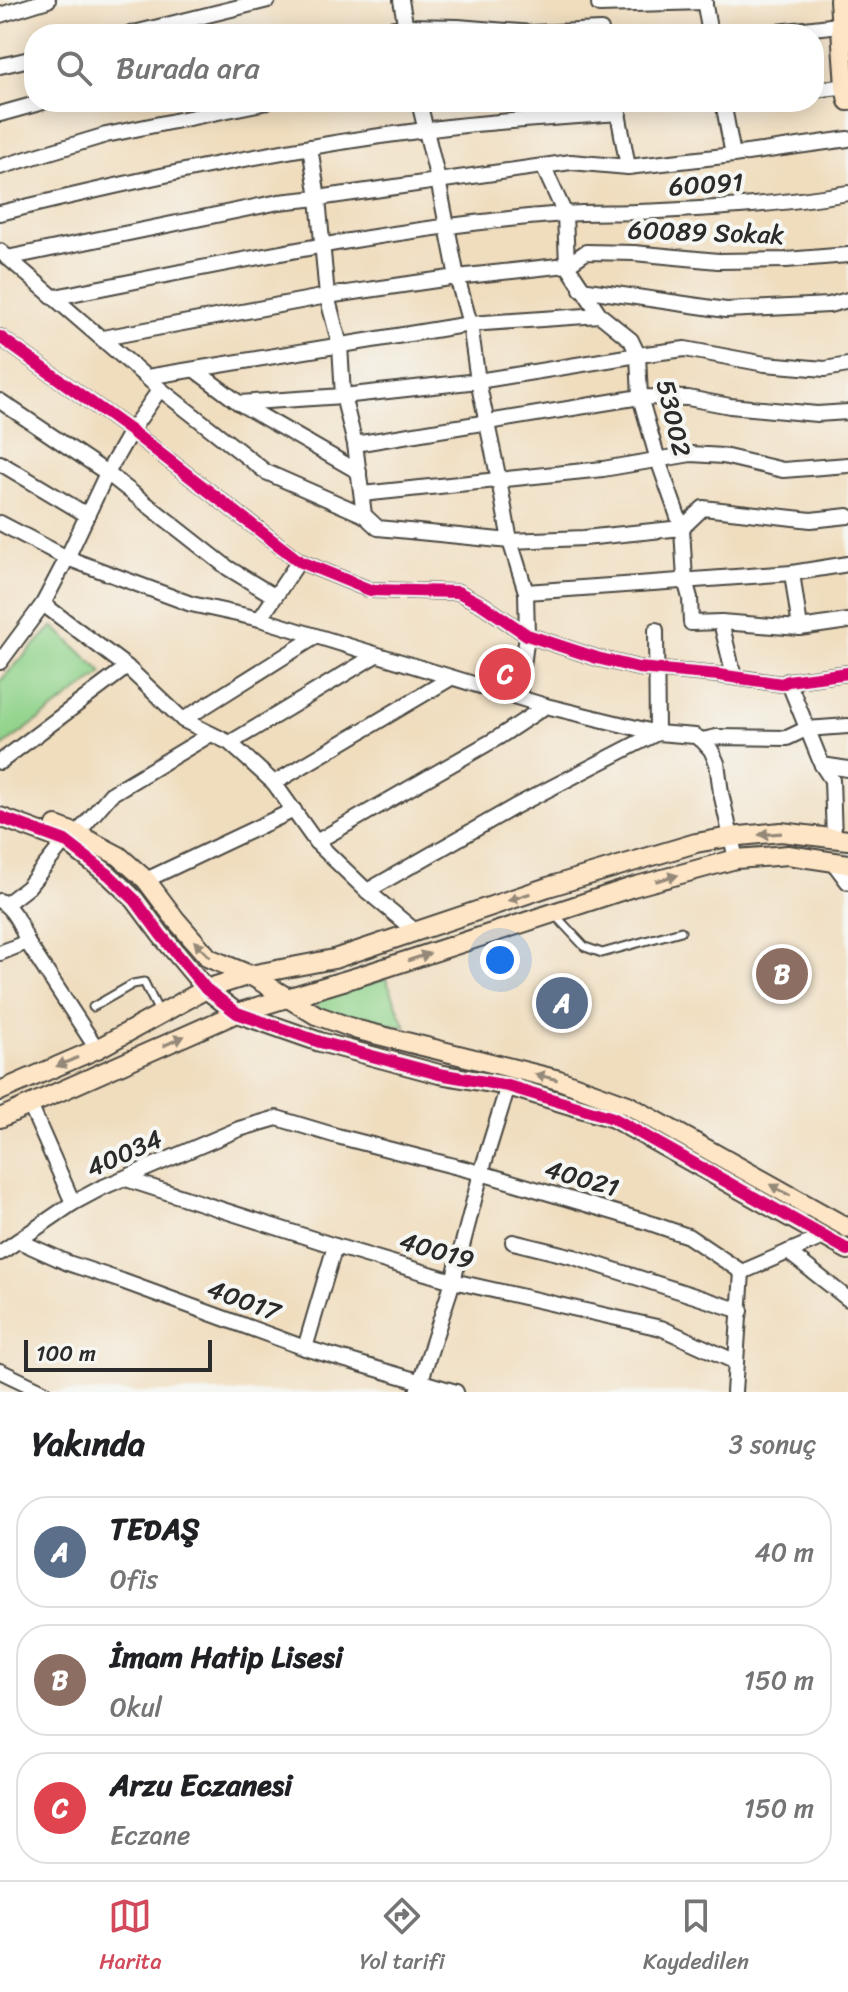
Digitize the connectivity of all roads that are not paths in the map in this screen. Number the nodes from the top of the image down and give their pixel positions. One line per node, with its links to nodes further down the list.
1 (48, 0): 7 (street)
2 (268, 0): 8 (street)
3 (401, 0): 9 (street)
4 (839, 0): 12 (street)
5 (705, 1): 6 (street); 11 (street)
6 (599, 2): 10 (street)
7 (0, 15)
8 (171, 24)
9 (405, 24)
10 (600, 24)
11 (708, 24)
12 (844, 24): 13 (street); 17 (street)
13 (824, 26)
14 (24, 60): 15 (street)
15 (0, 66)
16 (824, 90): 17 (street)
17 (847, 91)
18 (24, 107): 24 (street)
19 (218, 112): 30 (street)
20 (421, 112): 25 (street)
21 (574, 112): 25 (street)
22 (619, 112): 31 (street)
23 (725, 112): 28 (street)
24 (0, 114)
25 (425, 129): 27 (street); 32 (street)
26 (848, 139): 28 (street)
27 (310, 147): 34 (street); 35 (street)
28 (733, 155): 31 (street)
29 (543, 166): 31 (street); 32 (street); 36 (street, 53002)
30 (0, 167)
31 (628, 167)
32 (438, 180): 34 (street); 37 (street)
33 (848, 193): 36 (street, 60091)
34 (318, 198): 38 (street); 39 (street)
35 (0, 213)
36 (565, 214): 37 (street, 60091); 41 (street, 53002)
37 (447, 227): 38 (street, 60091); 42 (street)
38 (322, 244): 44 (street); 45 (street, 60091)
39 (4, 254): 45 (street)
40 (848, 255): 41 (street, 60089 Sokak)
41 (567, 265): 42 (street, 60089 Sokak); 43 (street, 53002)
42 (457, 277): 44 (street, 60089 Sokak); 48 (street)
43 (581, 289): 46 (street); 47 (street, 53002)
44 (327, 296): 50 (street, 60089 Sokak); 51 (street)
45 (55, 297): 50 (street)
46 (848, 300)
47 (600, 315): 48 (street); 52 (street, 53002)
48 (470, 324): 51 (street); 56 (street)
49 (0, 337): 64 (street)
50 (103, 338): 55 (street)
51 (340, 345): 54 (street); 58 (street)
52 (638, 355): 53 (street); 56 (street); 59 (street, 53002)
53 (848, 365)
54 (195, 370): 55 (street); 61 (street)
55 (147, 377): 57 (street)
56 (478, 381): 58 (street); 63 (street)
57 (160, 389): 64 (street); 74 (street)
58 (343, 396): 61 (street); 65 (street)
59 (640, 397): 62 (street); 63 (street); 66 (street, 53002)
60 (0, 401): 70 (street)
61 (239, 403): 69 (street)
62 (848, 412)
63 (487, 422): 65 (street); 71 (street)
64 (131, 431): 70 (street); 80 (street)
65 (355, 444): 69 (street)
66 (658, 460): 68 (street); 71 (street); 77 (street, 53002)
67 (0, 463): 73 (street)
68 (848, 465)
69 (359, 472): 72 (street)
70 (107, 473): 73 (street); 85 (street)
71 (499, 480): 72 (street); 78 (street)
72 (362, 494): 74 (street)
73 (87, 515): 79 (street)
74 (364, 515): 78 (street)
75 (848, 516): 77 (street)
76 (0, 523): 79 (street)
77 (682, 528): 78 (street); 83 (street, 53002)
78 (510, 541): 84 (street)
79 (67, 558): 86 (street); 87 (street)
80 (299, 561): 85 (street); 92 (street)
81 (848, 564): 82 (street)
82 (792, 573): 83 (street); 90 (street)
83 (685, 580): 84 (street); 89 (street, 53002)
84 (526, 592): 92 (street)
85 (274, 596): 87 (street)
86 (43, 604): 95 (street); 96 (street)
87 (260, 619): 93 (street)
88 (848, 621): 90 (street)
89 (721, 622): 90 (street); 99 (street)
90 (800, 628)
91 (656, 630): 97 (street)
92 (527, 635): 97 (street); 102 (street)
93 (315, 637): 94 (street); 104 (street)
94 (376, 655): 100 (street); 110 (street)
95 (0, 662)
96 (127, 667): 104 (street); 111 (street)
97 (657, 670): 99 (street); 107 (street)
98 (848, 673): 101 (street)
99 (734, 677): 101 (street)
100 (451, 678): 102 (street); 114 (street)
101 (788, 681): 106 (street)
102 (519, 697): 103 (street)
103 (546, 706): 107 (street); 121 (street)
104 (183, 720): 108 (street)
105 (848, 726): 106 (street)
106 (806, 729): 109 (street); 112 (street)
107 (657, 733): 109 (street); 126 (street)
108 (211, 734): 110 (street); 119 (street)
109 (702, 740): 118 (street)
110 (230, 743): 114 (street)
111 (0, 762)
112 (822, 765): 113 (street); 120 (street)
113 (848, 769)
114 (274, 783): 116 (street)
115 (0, 805): 119 (street)
116 (294, 810): 121 (street); 124 (street)
117 (0, 817): 119 (street)
118 (730, 837): 120 (street, one-way to 118); 122 (street); 129 (street, one-way to 129)
119 (71, 838): 124 (street); 127 (street); 134 (street)
120 (841, 839)
121 (316, 842): 126 (street)
122 (736, 859): 123 (street); 128 (street, one-way to 122)
123 (841, 863): 125 (street)
124 (146, 880): 133 (street, one-way to 124)
125 (848, 882)
126 (367, 891): 129 (street)
127 (3, 902): 131 (street)
128 (553, 913): 130 (lane); 135 (street, one-way to 128)
129 (415, 931): 133 (street)
130 (681, 931)
131 (27, 942): 132 (street); 139 (street)
132 (0, 953)
133 (250, 975): 134 (street); 135 (street)
134 (206, 989): 137 (street); 138 (street)
135 (285, 997): 137 (street); 148 (street, one-way to 135)
136 (93, 1007): 138 (lane)
137 (237, 1013): 140 (street); 142 (street, one-way to 137)
138 (160, 1014): 139 (street)
139 (97, 1049): 141 (street, one-way to 141)
140 (508, 1086): 145 (street); 149 (street)
141 (0, 1091)
142 (30, 1105): 143 (street); 147 (street)
143 (0, 1118)
144 (277, 1118): 145 (street, 40021); 146 (street, 40034)
145 (481, 1173): 156 (street, 40021); 157 (street)
146 (126, 1179): 147 (street, 40034); 152 (street, 40019)
147 (73, 1203): 150 (street, 40034)
148 (848, 1228)
149 (823, 1237): 153 (street); 154 (street)
150 (19, 1241): 155 (street, 40034); 160 (street, 40017)
151 (513, 1242): 159 (street)
152 (335, 1246): 157 (street, 40019); 160 (street)
153 (848, 1250)
154 (788, 1252): 156 (street); 158 (street)
155 (0, 1253)
156 (742, 1272): 159 (street)
157 (453, 1281): 161 (street, 40019); 163 (street)
158 (848, 1299)
159 (741, 1311): 161 (street)
160 (305, 1348): 163 (street, 40017)
161 (736, 1362): 166 (street)
162 (0, 1371): 164 (street)
163 (419, 1387): 165 (street, 40017)
164 (41, 1391)
165 (456, 1392)
166 (734, 1392)

